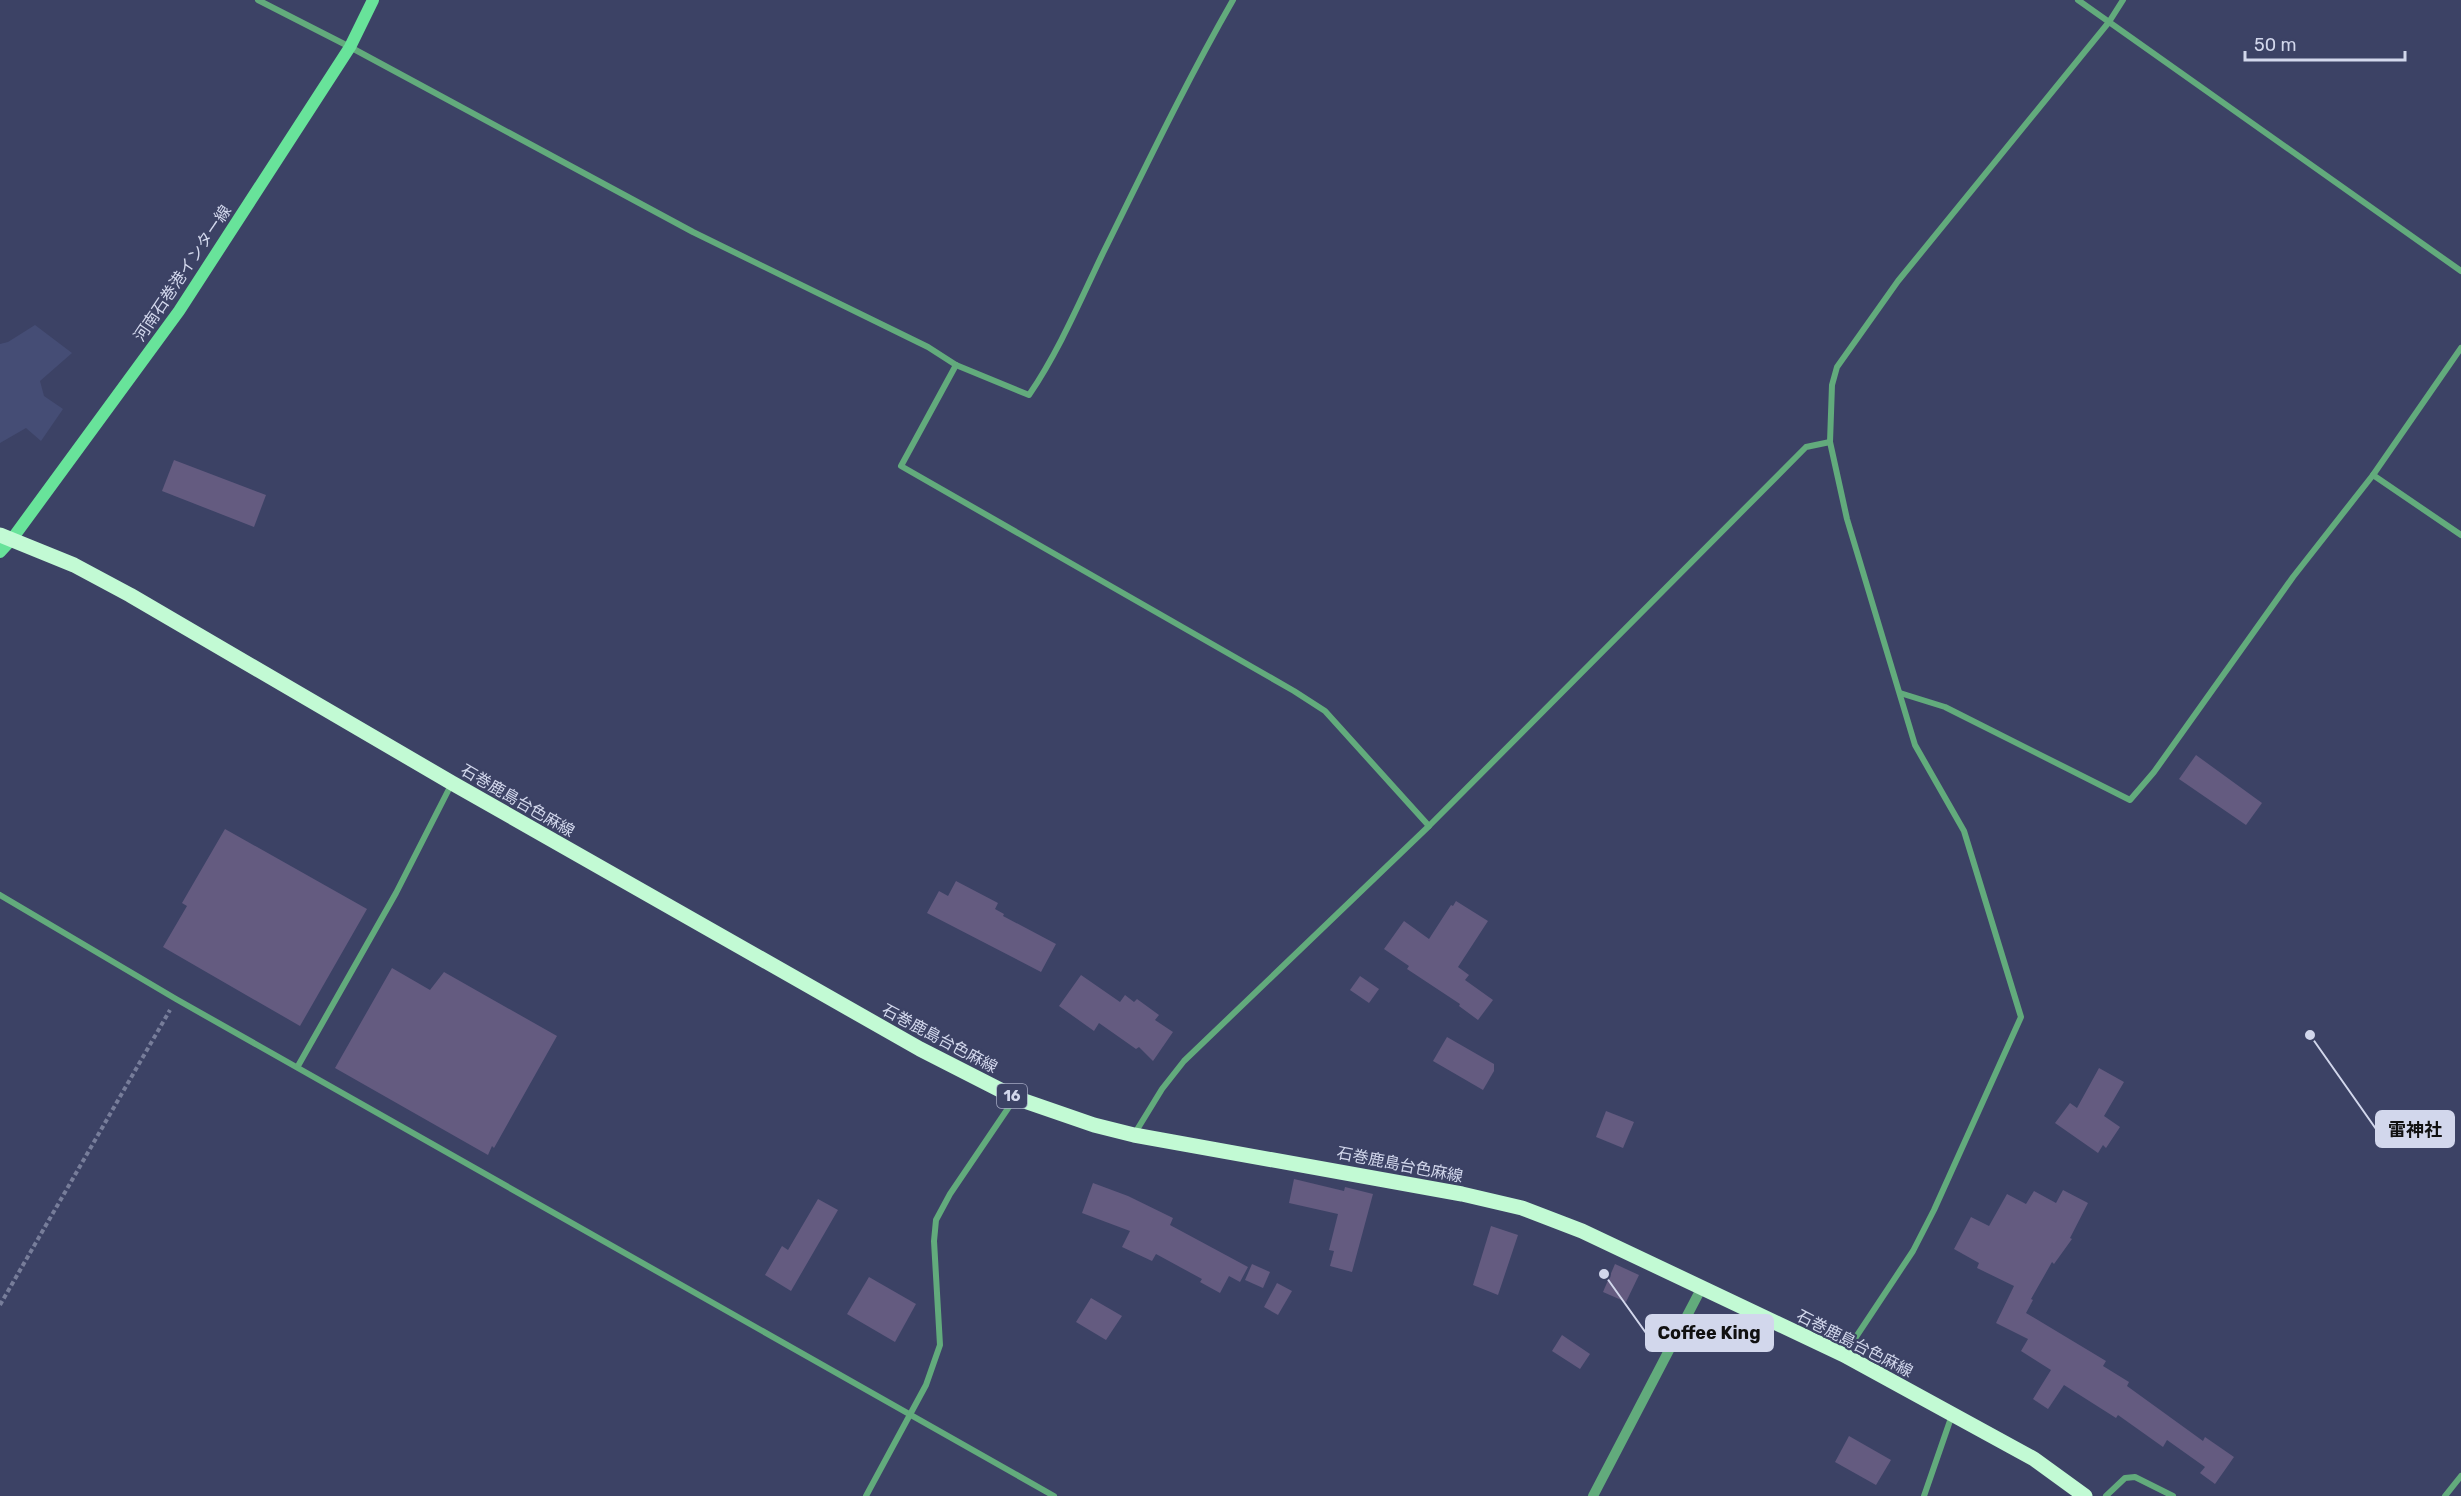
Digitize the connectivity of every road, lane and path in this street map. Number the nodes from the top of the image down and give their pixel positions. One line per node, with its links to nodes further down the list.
1 (258, 0): 7 (street)
2 (373, 0): 7 (main road, 河南石巻港インター線)
3 (1233, 0): 10 (street)
4 (2078, 0): 6 (street)
5 (2123, 0): 6 (street)
6 (2109, 22): 8 (street); 11 (street)
7 (350, 47): 10 (street); 14 (main road, 河南石巻港インター線)
8 (2461, 271)
9 (2461, 348): 12 (street)
10 (956, 365): 18 (street)
11 (1830, 442): 16 (street); 18 (street)
12 (2373, 475): 13 (street); 16 (street)
13 (2461, 536)
14 (6, 537): 15 (main road, 河南石巻港インター線); 17 (main road, 石巻鹿島台色麻線 / 16)
15 (0, 552)
16 (1900, 693): 26 (street)
17 (452, 783): 21 (street); 22 (main road, 石巻鹿島台色麻線 / 16)
18 (1429, 826): 23 (street)
19 (0, 896): 20 (street)
20 (176, 999): 21 (street); 25 (path)
21 (298, 1066): 27 (street)
22 (1016, 1098): 23 (main road, 石巻鹿島台色麻線 / 16); 27 (street)
23 (1134, 1135): 24 (main road, 石巻鹿島台色麻線 / 16)
24 (1702, 1287): 26 (main road, 石巻鹿島台色麻線 / 16); 32 (street)
25 (0, 1305)
26 (1844, 1355): 28 (main road, 石巻鹿島台色麻線 / 16)
27 (911, 1415): 30 (street); 31 (street)
28 (1952, 1415): 33 (street); 34 (main road, 石巻鹿島台色麻線 / 16)
29 (2461, 1476): 37 (street)
30 (866, 1496)
31 (1054, 1496)
32 (1593, 1496)
33 (1924, 1496)
34 (2085, 1496)
35 (2106, 1496): 36 (street)
36 (2173, 1496)
37 (2445, 1496)

